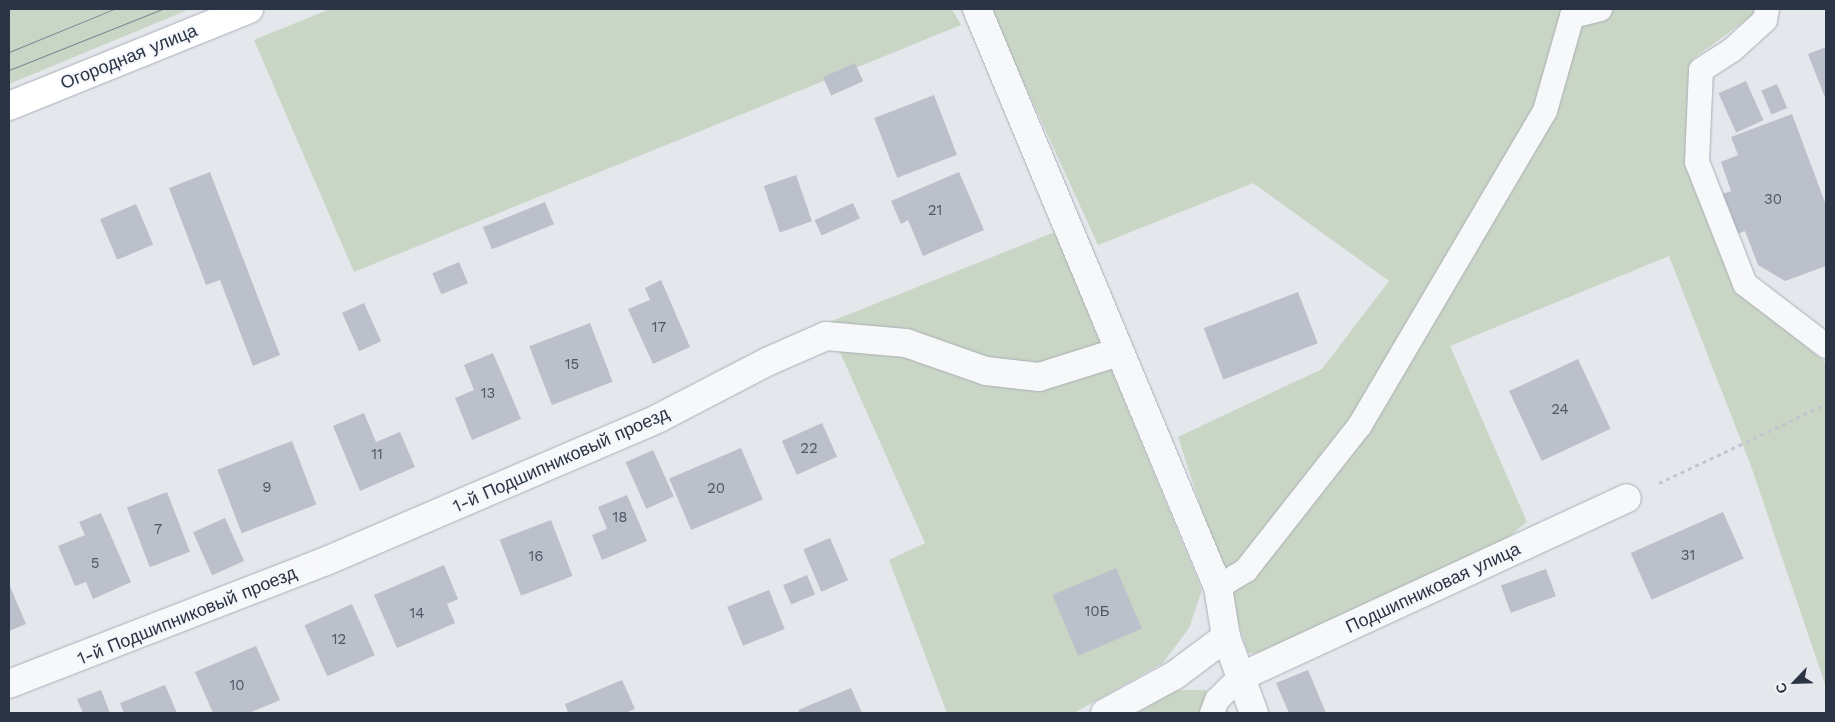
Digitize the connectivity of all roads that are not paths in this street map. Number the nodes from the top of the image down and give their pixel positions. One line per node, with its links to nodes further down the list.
1 (248, 9): 5 (street, Огородная улица)
2 (977, 9): 7 (street)
3 (1600, 9): 9 (lane)
4 (1767, 9): 6 (lane)
5 (9, 106)
6 (1826, 346)
7 (1120, 352): 9 (street); 12 (street, 1-й Подшипниковый проезд)
8 (1627, 498): 11 (street, Подшипниковая улица)
9 (1218, 587): 10 (street)
10 (1226, 637): 11 (street); 13 (street)
11 (1240, 677): 14 (lane); 15 (street)
12 (9, 684)
13 (1105, 713)
14 (1212, 713)
15 (1254, 713)

